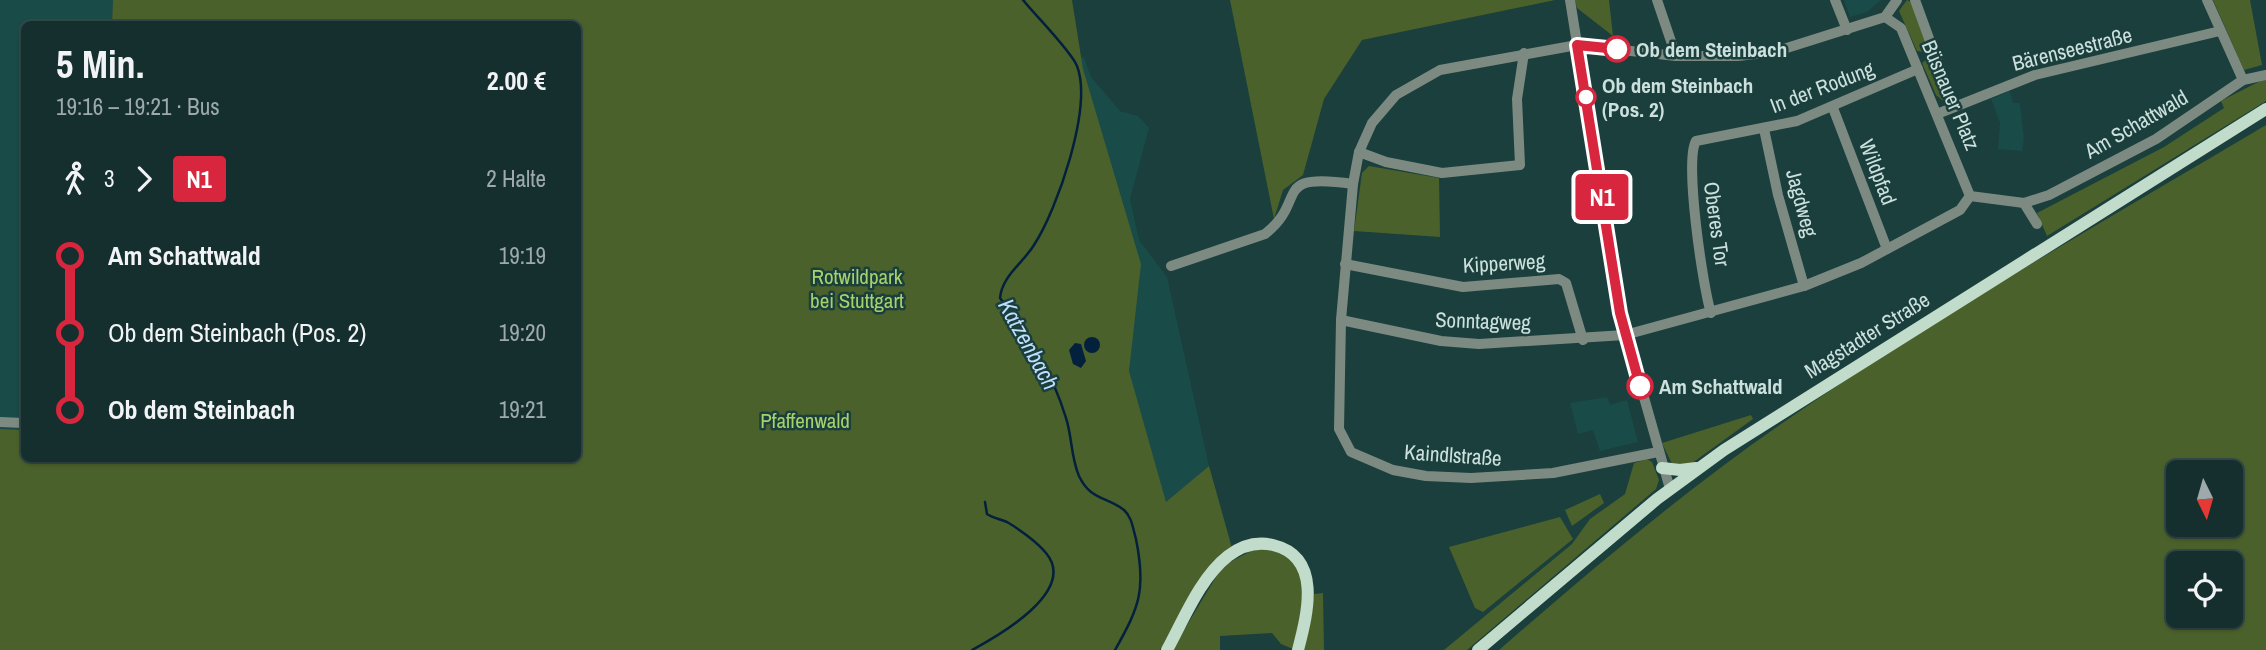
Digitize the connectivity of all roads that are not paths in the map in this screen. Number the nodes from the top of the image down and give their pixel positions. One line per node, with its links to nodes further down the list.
1 (1570, 0): 10 (street)
2 (1657, 0): 12 (street)
3 (1835, 0): 8 (street)
4 (1897, 0): 7 (street)
5 (1915, 0): 16 (street, Büsnauer Platz)
6 (2207, 0): 9 (street)
7 (1885, 17): 8 (street); 13 (street, Büsnauer Platz)
8 (1847, 30): 12 (street)
9 (2220, 31): 15 (street); 16 (street, Bärenseestraße)
10 (1577, 45): 11 (street, Kaindlstraße); 12 (street); 33 (street)
11 (1524, 53): 22 (street, Kaindlstraße); 22 (street)
12 (1676, 57)
13 (1918, 69): 17 (street, In der Rodung); 19 (street, Büsnauer Platz)
14 (2266, 75): 15 (street, Am Schattwald)
15 (2243, 80): 25 (street, Am Schattwald)
16 (1954, 107): 19 (street, Bärenseestraße)
17 (1833, 108): 20 (street, In der Rodung); 27 (street, Wildpfad)
18 (2266, 109): 38 (main road, Magstadter Straße)
19 (1937, 114): 24 (street, Büsnauer Platz)
20 (1764, 129): 21 (street, In der Rodung); 30 (street, Jagdweg)
21 (1696, 141): 31 (street, Oberes Tor)
22 (1359, 152): 23 (street, Kaindlstraße)
23 (1353, 184): 28 (street, Kaindlstraße); 29 (street)
24 (1970, 196): 25 (street, Am Schattwald); 27 (street)
25 (2024, 203): 26 (street)
26 (2037, 224)
27 (1887, 249): 30 (street)
28 (1345, 264): 32 (street, Kaindlstraße); 34 (street, Kipperweg)
29 (1171, 266)
30 (1804, 286): 31 (street)
31 (1711, 313): 33 (street)
32 (1341, 320): 34 (street, Sonntagweg); 37 (street, Kaindlstraße)
33 (1625, 335): 34 (street, Sonntagweg); 37 (street)
34 (1583, 340)
35 (0, 422): 36 (street)
36 (21, 423)
37 (1658, 452): 39 (street)
38 (1700, 467): 39 (main road); 40 (main road, Magstadter Straße)
39 (1662, 468): 40 (street)
40 (1670, 489): 43 (main road, Magstadter Straße)
41 (1167, 650): 42 (main road)
42 (1298, 650)
43 (1478, 650)

